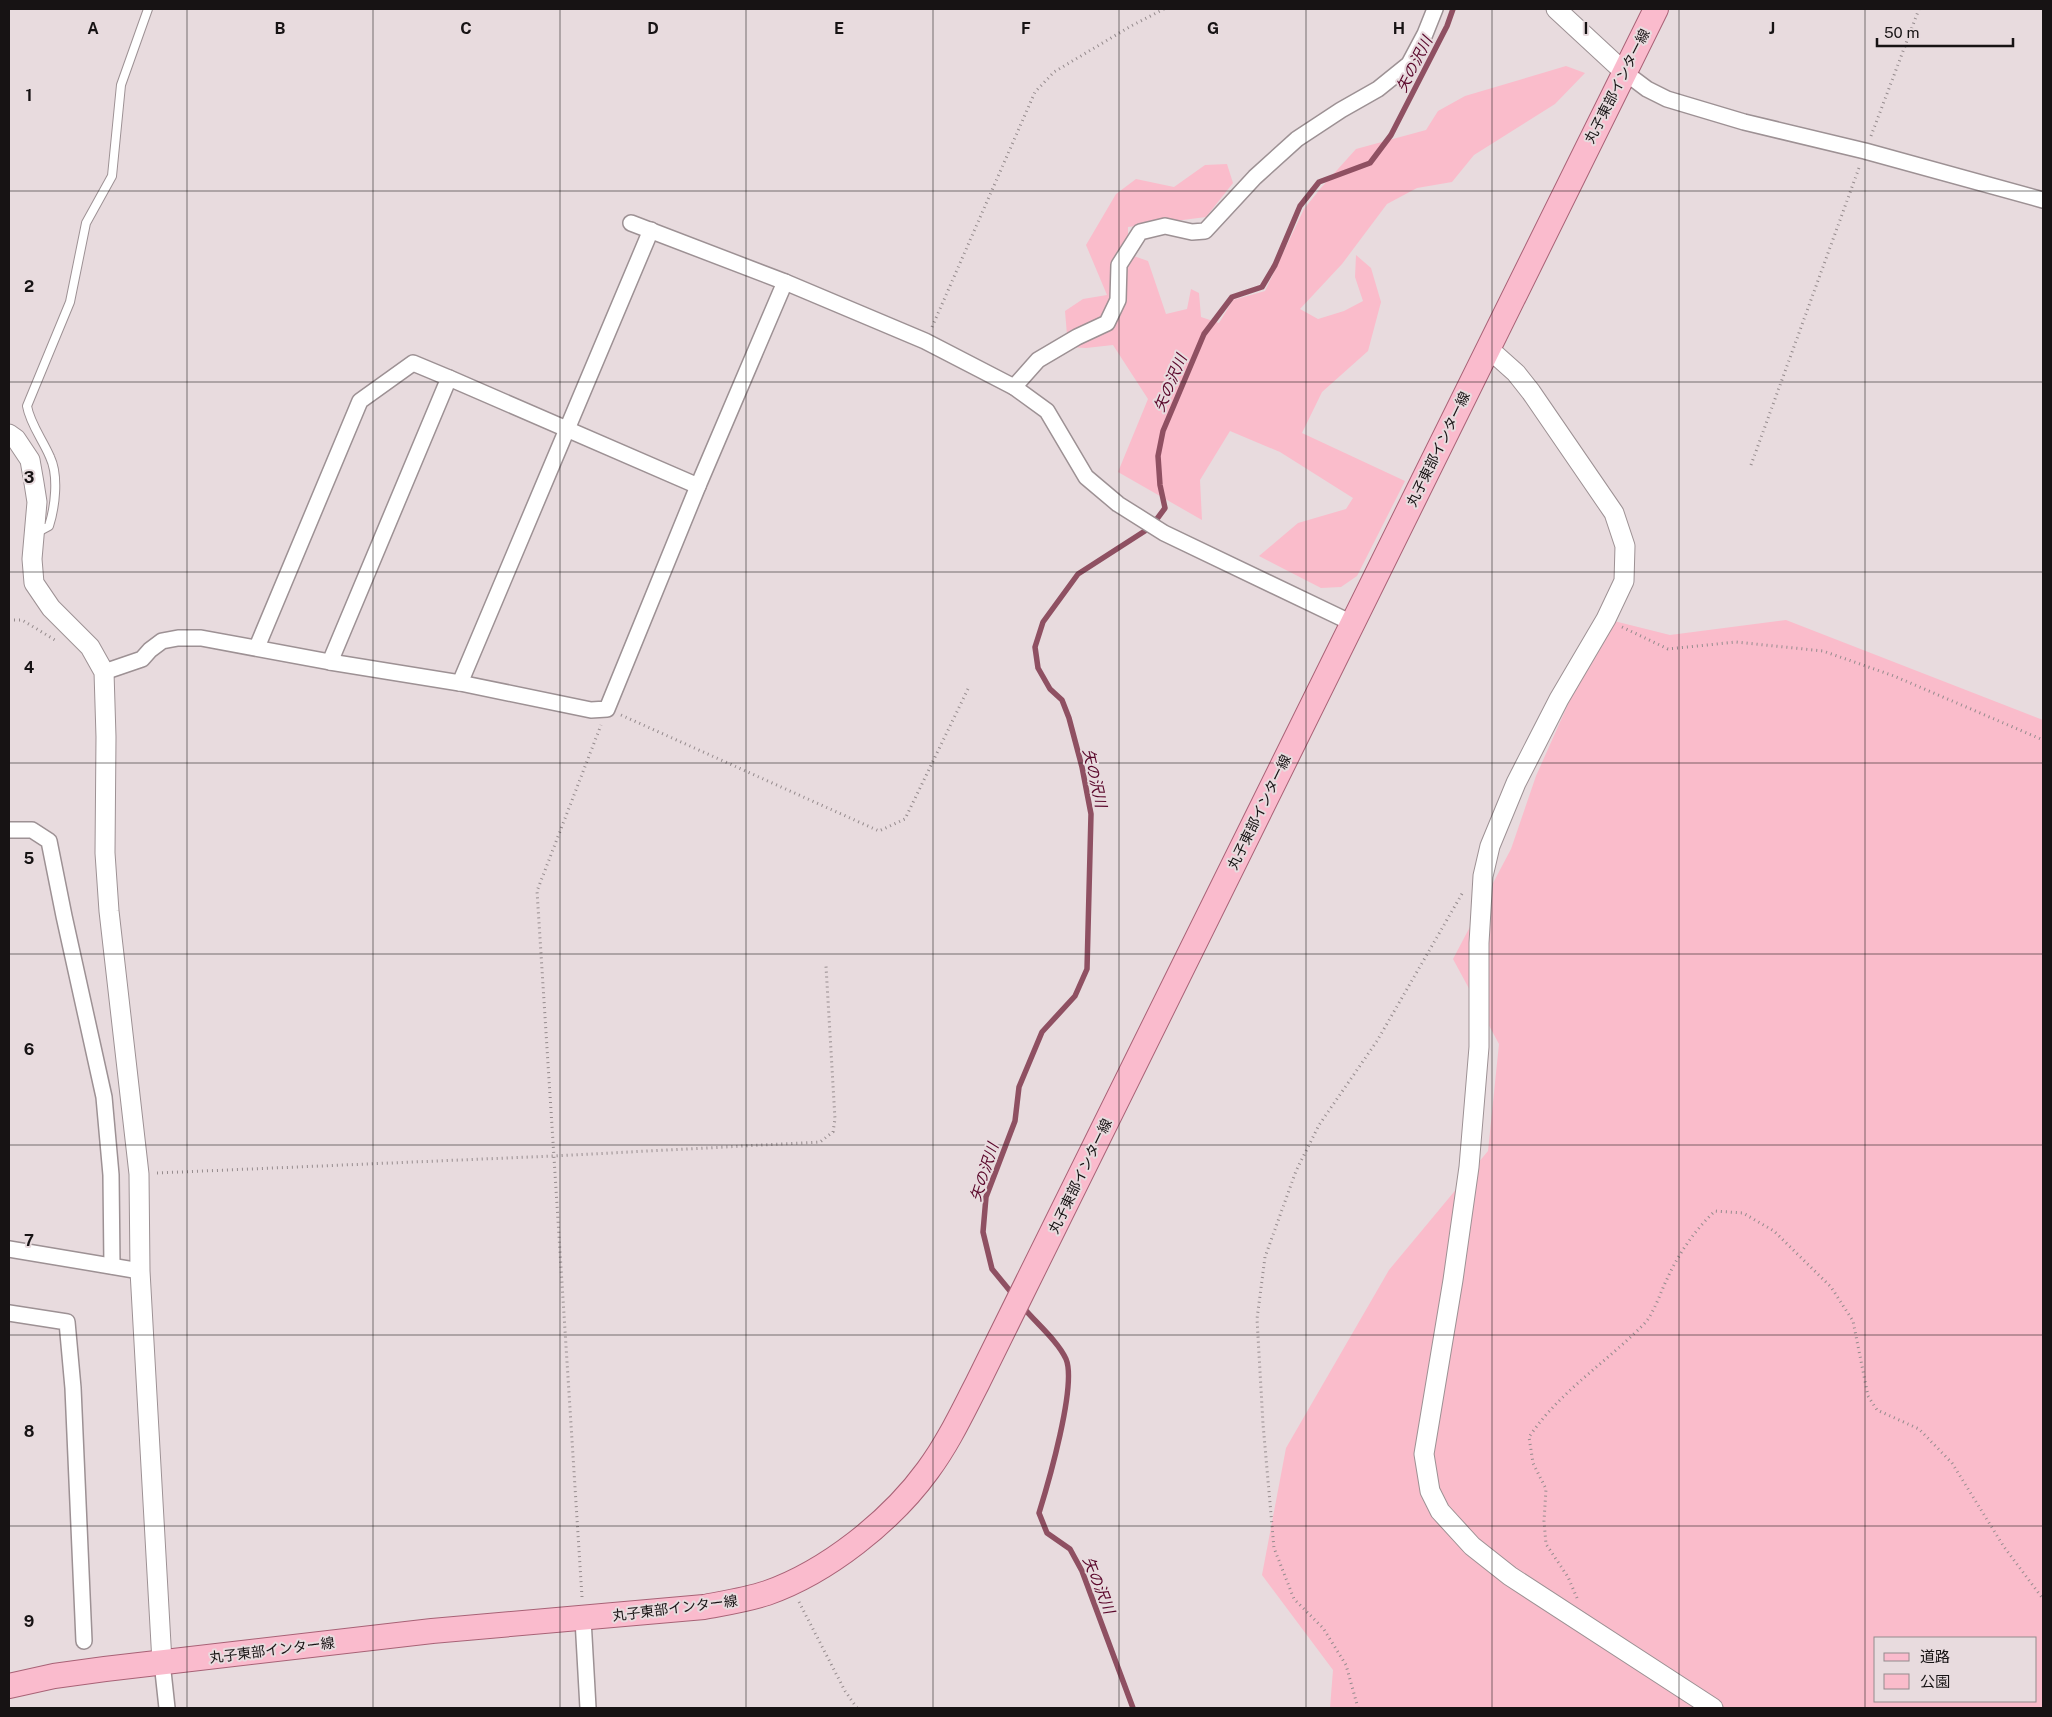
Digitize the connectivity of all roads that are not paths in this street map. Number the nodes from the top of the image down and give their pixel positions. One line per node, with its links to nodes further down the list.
1 (148, 9): 16 (lane)
2 (1435, 9): 12 (street)
3 (1556, 9): 5 (street)
4 (1656, 9): 5 (main road, 丸子東部インター線)
5 (1624, 71): 6 (street); 10 (main road, 丸子東部インター線)
6 (2043, 200)
7 (631, 223): 8 (street)
8 (651, 230): 9 (street); 13 (street)
9 (785, 282): 12 (street); 15 (street)
10 (1488, 348): 17 (main road, 丸子東部インター線); 33 (street)
11 (449, 378): 13 (street); 18 (street); 19 (street)
12 (1014, 387): 17 (street)
13 (566, 428): 15 (street); 21 (street)
14 (9, 434): 16 (street)
15 (698, 486): 21 (street)
16 (35, 533): 20 (street)
17 (1352, 622): 27 (main road, 丸子東部インター線)
18 (257, 647): 19 (street); 20 (street)
19 (330, 662): 21 (street)
20 (104, 672): 25 (street)
21 (460, 683)
22 (9, 830): 24 (street)
23 (9, 1249): 24 (street)
24 (112, 1266): 25 (street)
25 (140, 1271): 29 (street)
26 (9, 1313): 28 (street)
27 (583, 1619): 29 (main road, 丸子東部インター線); 32 (street)
28 (84, 1641)
29 (162, 1662): 30 (main road, 丸子東部インター線); 31 (street)
30 (9, 1686)
31 (167, 1708)
32 (588, 1708)
33 (1713, 1708)

